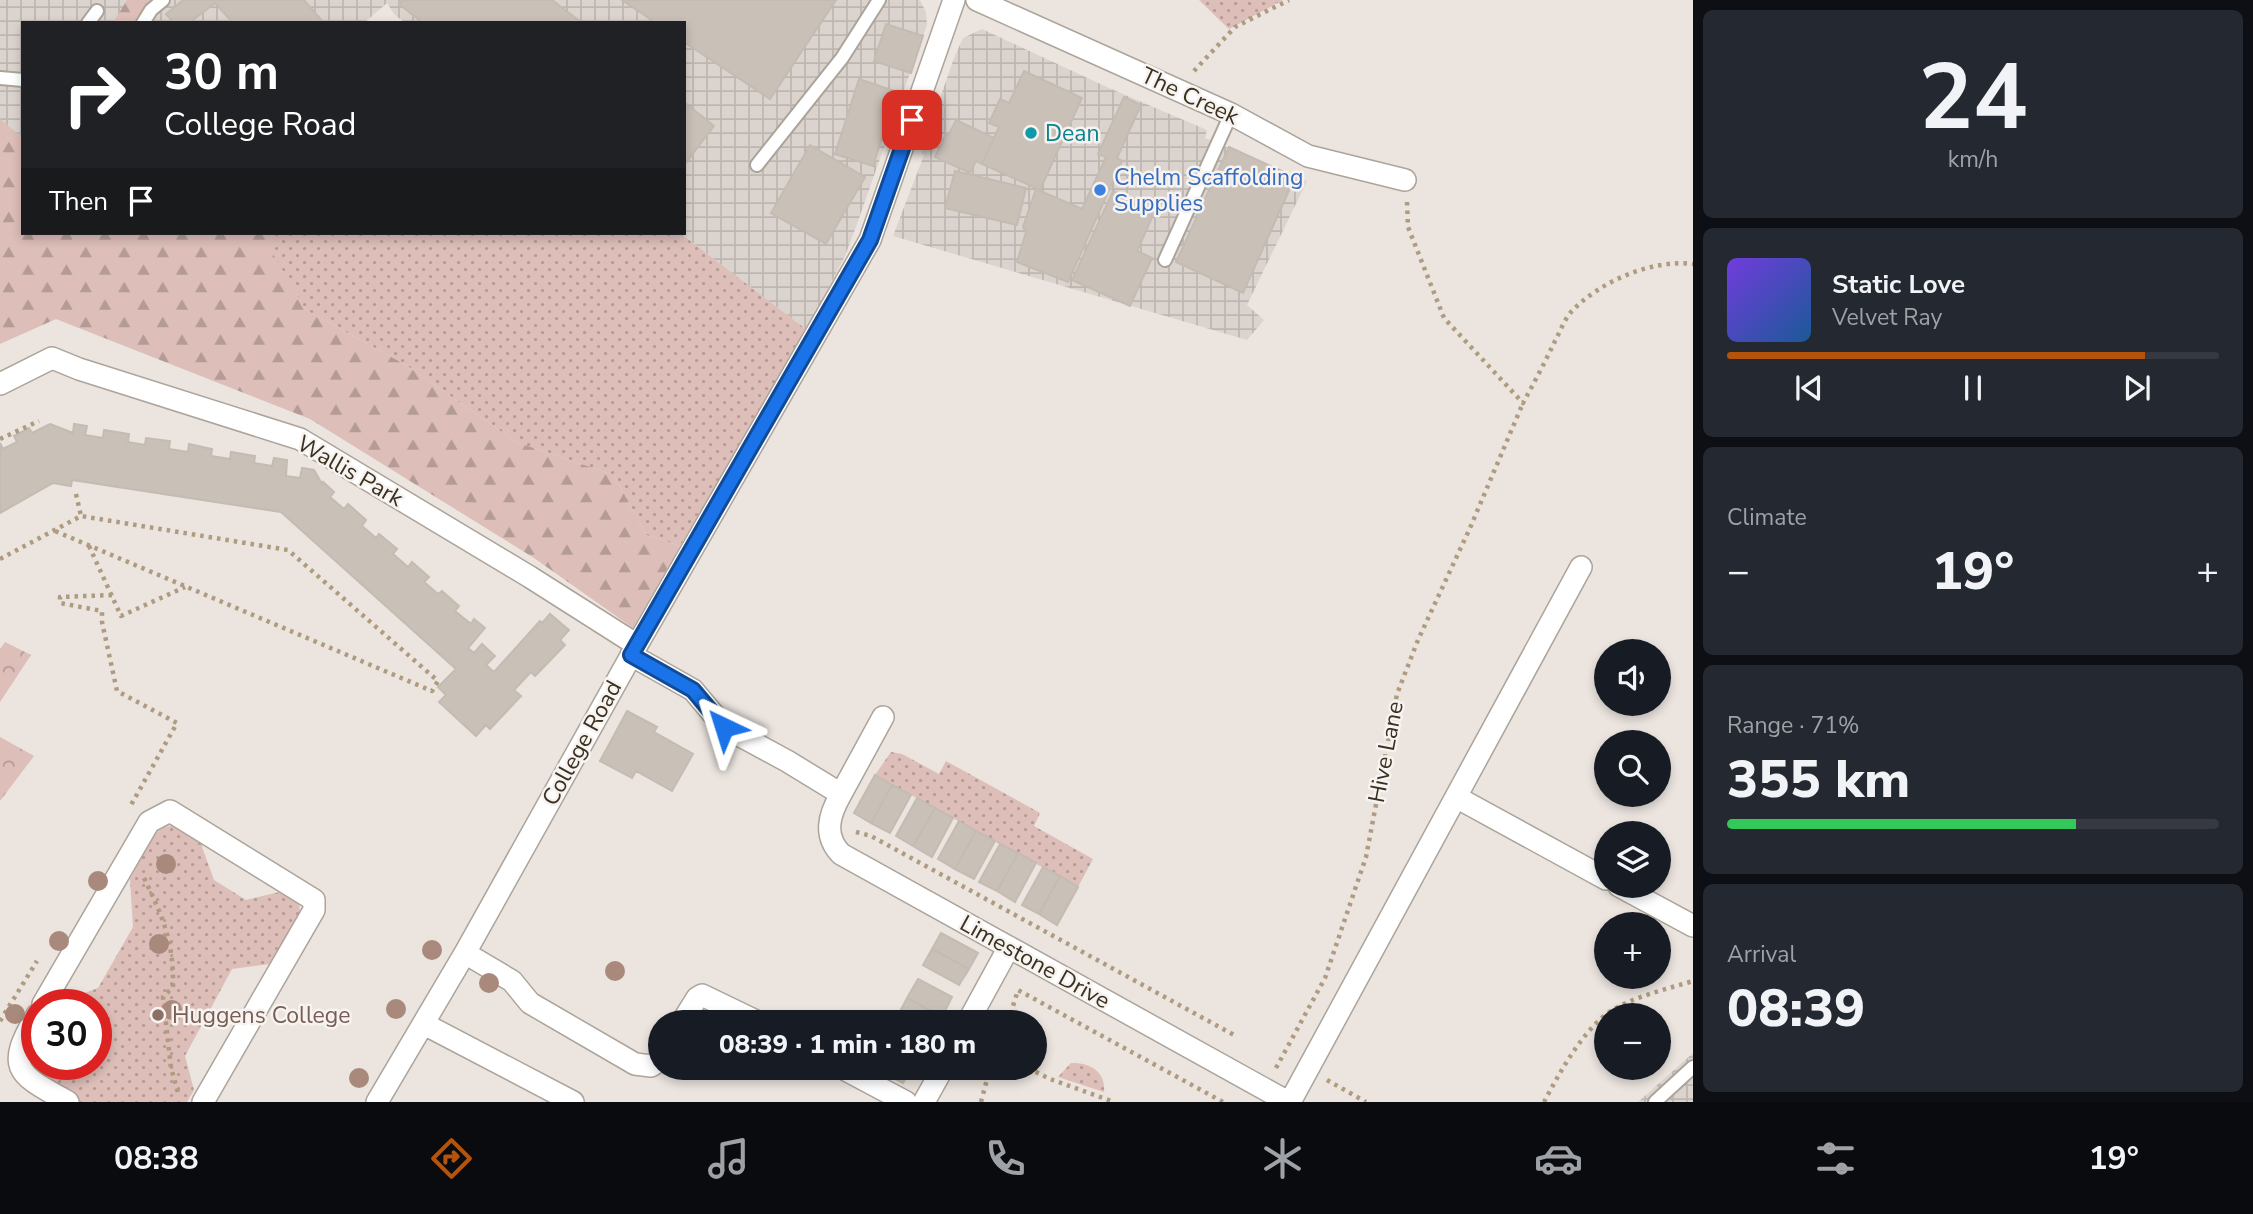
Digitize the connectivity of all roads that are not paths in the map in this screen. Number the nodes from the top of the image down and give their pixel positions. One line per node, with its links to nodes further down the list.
1 (163, 0): 7 (lane)
2 (879, 0): 11 (lane)
3 (954, 0): 16 (street, College Road)
4 (977, 0): 10 (street, The Creek)
5 (97, 10): 6 (lane)
6 (89, 21)
7 (144, 21)
8 (0, 78): 9 (lane)
9 (21, 80)
10 (1231, 114): 12 (street, The Creek); 13 (lane)
11 (757, 165)
12 (1405, 180)
13 (1165, 260)
14 (0, 384): 16 (street, Wallis Park)
15 (1581, 567): 19 (street)
16 (634, 650): 18 (street, Wallis Park); 24 (street, College Road)
17 (883, 717): 18 (street, Limestone Drive)
18 (841, 794): 23 (street, Limestone Drive)
19 (1456, 797): 20 (street); 43 (street)
20 (1594, 872)
21 (1641, 898): 22 (street)
22 (1693, 926)
23 (1009, 947): 28 (street); 43 (street, Limestone Drive)
24 (465, 953): 29 (street, College Road); 31 (street)
25 (52, 989): 38 (street)
26 (690, 1010): 27 (street)
27 (733, 1010)
28 (975, 1010)
29 (424, 1024): 39 (street, College Road); 40 (street)
30 (21, 1040): 32 (street)
31 (648, 1066)
32 (21, 1067)
33 (1693, 1067): 44 (lane)
34 (29, 1080): 37 (street)
35 (865, 1080): 41 (street)
36 (936, 1080): 42 (street)
37 (68, 1102)
38 (203, 1102)
39 (377, 1102)
40 (573, 1102)
41 (906, 1102)
42 (924, 1102)
43 (1289, 1102)
44 (1655, 1102)

